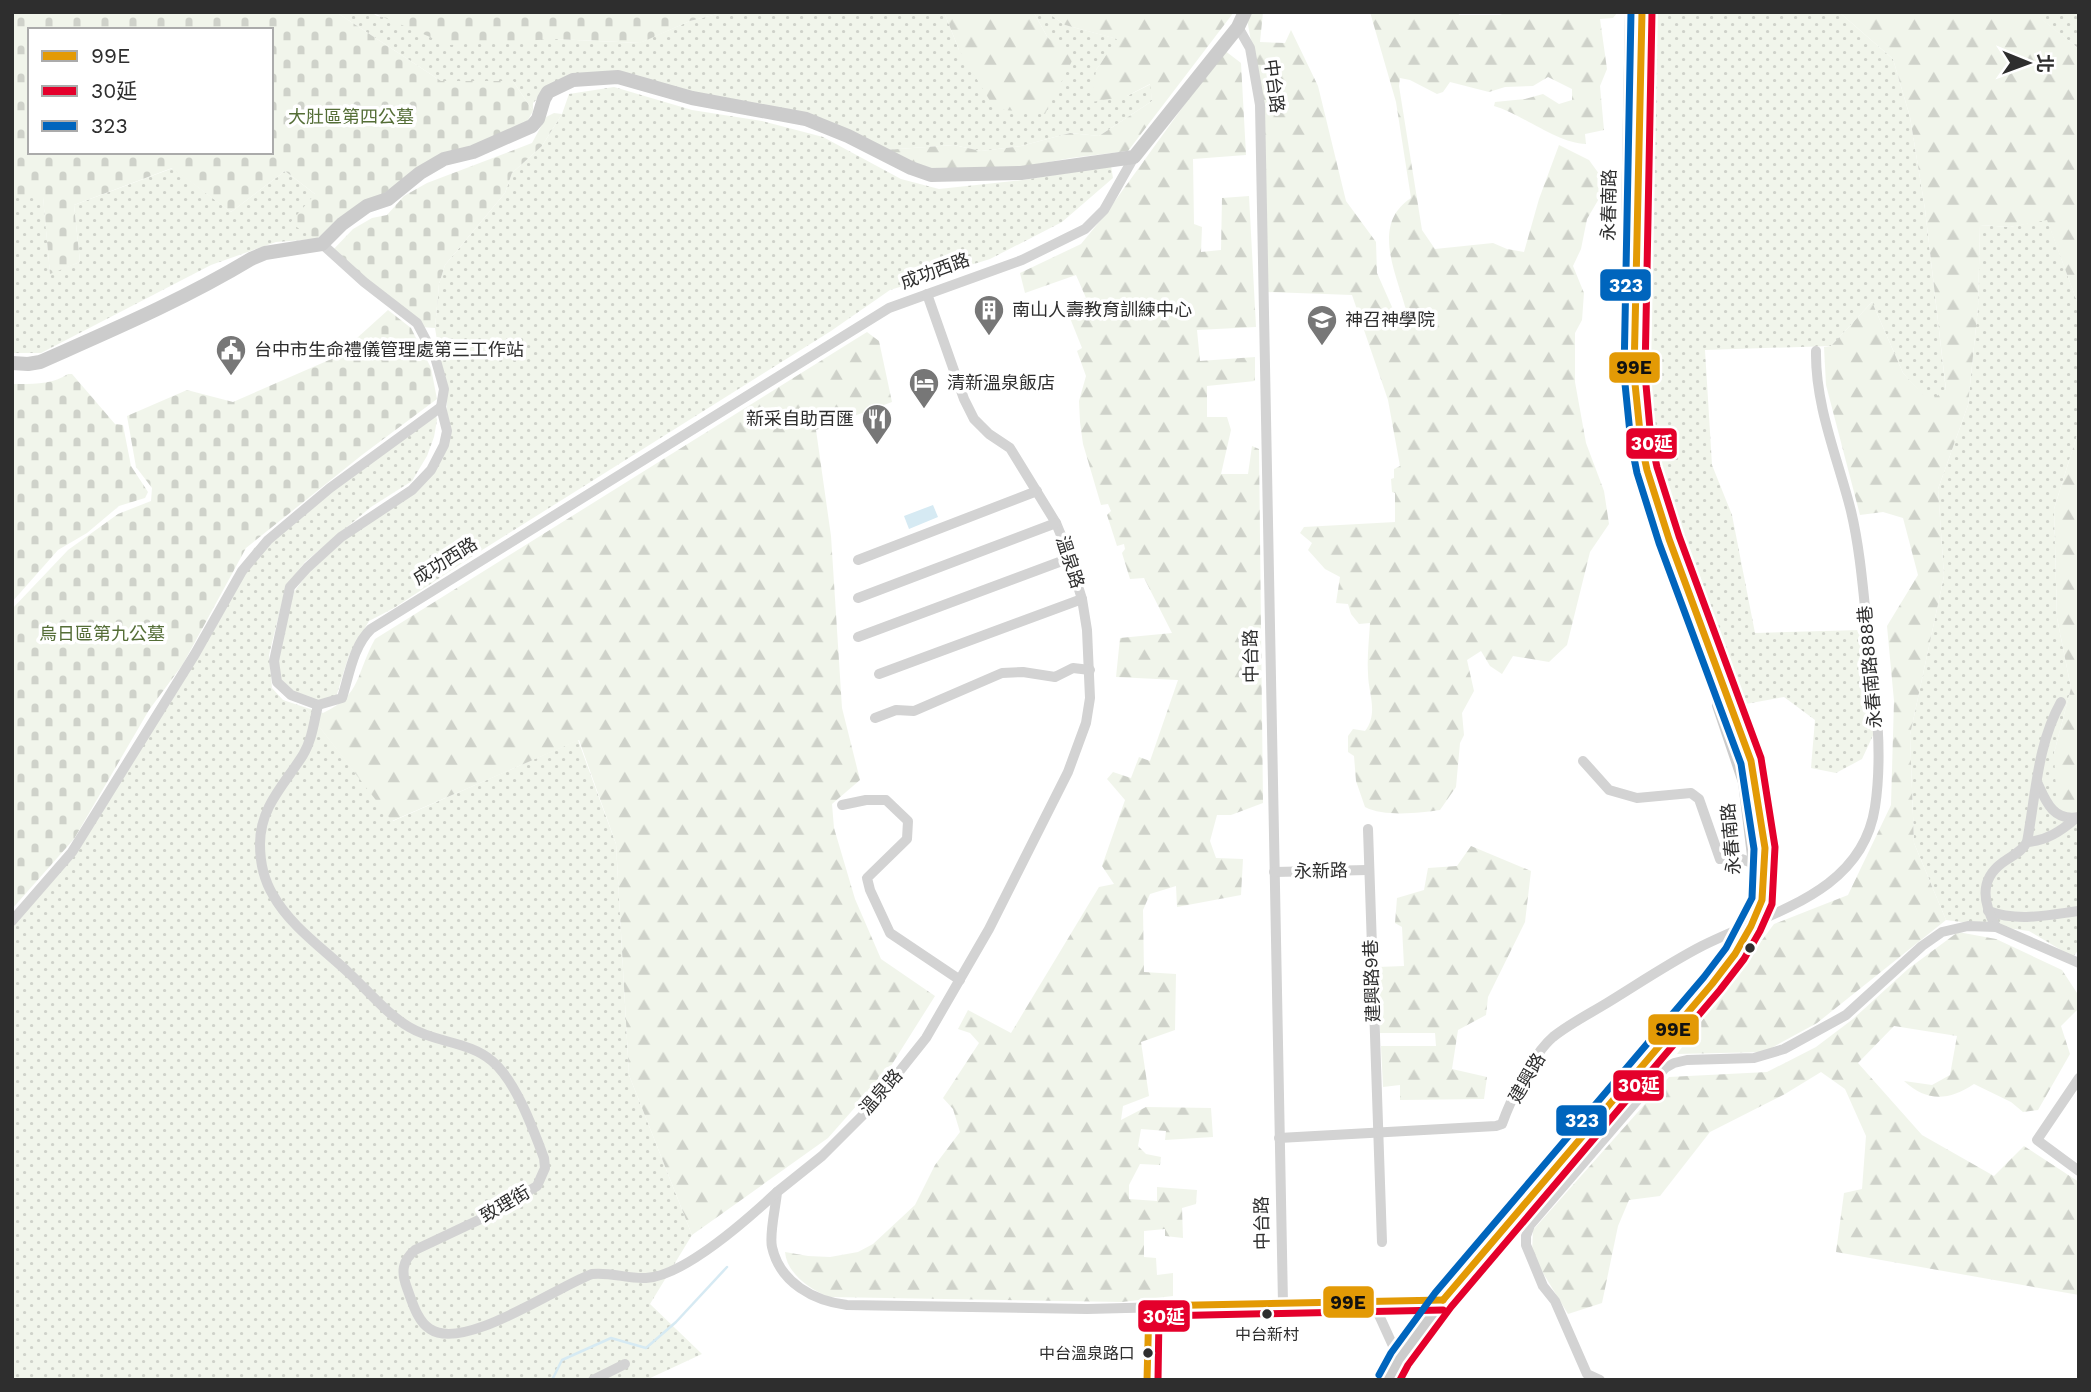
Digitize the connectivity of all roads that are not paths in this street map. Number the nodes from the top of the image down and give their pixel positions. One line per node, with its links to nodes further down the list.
1 (1245, 12): 4 (street)
2 (1632, 12): 5 (street, 永春南路)
3 (1642, 12): 5 (street, 永春南路)
4 (1238, 27): 6 (street, 成功西路); 33 (street, 中台路)
5 (1637, 40): 12 (street, 永春南路)
6 (1134, 157): 7 (street); 8 (street, 成功西路)
7 (322, 244): 10 (street); 11 (street)
8 (926, 293): 13 (street, 溫泉路); 23 (street, 成功西路)
9 (1816, 351): 37 (street, 永春南路888巷)
10 (12, 363)
11 (441, 407): 23 (street); 36 (street)
12 (1643, 472): 31 (street, 永春南路); 37 (street, 永春南路)
13 (1037, 491): 14 (street, 溫泉路); 16 (street)
14 (1056, 523): 15 (street, 溫泉路); 17 (street)
15 (1070, 558): 18 (street, 溫泉路); 19 (street)
16 (858, 560)
17 (858, 598)
18 (1082, 599): 20 (street, 溫泉路); 21 (street)
19 (858, 638)
20 (1090, 670): 24 (street); 40 (street, 溫泉路)
21 (879, 674)
22 (2061, 702): 26 (street)
23 (318, 705): 45 (street, 致理街)
24 (874, 718)
25 (1583, 761): 31 (street)
26 (2038, 783): 28 (street); 30 (street)
27 (842, 805): 40 (street)
28 (2077, 818): 30 (street)
29 (1368, 829): 32 (street, 建興路9巷)
30 (2027, 842): 34 (street)
31 (1755, 864): 37 (street, 永春南路)
32 (1368, 870): 33 (street, 永新路); 42 (street, 建興路9巷)
33 (1275, 872): 43 (street, 中台路)
34 (1987, 911): 35 (street); 38 (street)
35 (2079, 911)
36 (12, 921)
37 (1751, 926): 42 (street, 建興路); 47 (street, 永春南路)
38 (1996, 927): 39 (street); 56 (street)
39 (2079, 963)
40 (960, 980): 45 (street, 溫泉路)
41 (2079, 1078): 44 (street)
42 (1378, 1134): 43 (street, 建興路); 46 (street, 建興路9巷)
43 (1279, 1138): 49 (street, 中台路)
44 (2079, 1171)
45 (777, 1192): 50 (street)
46 (1382, 1242)
47 (1443, 1300): 48 (street); 51 (street, 永春南路)
48 (1373, 1302): 49 (street); 51 (street)
49 (1283, 1304): 50 (street)
50 (1149, 1306): 54 (street)
51 (1399, 1359): 55 (street, 永春南路)
52 (625, 1364): 53 (street)
53 (593, 1380)
54 (1147, 1380)
55 (1388, 1380)
56 (1600, 1380)

